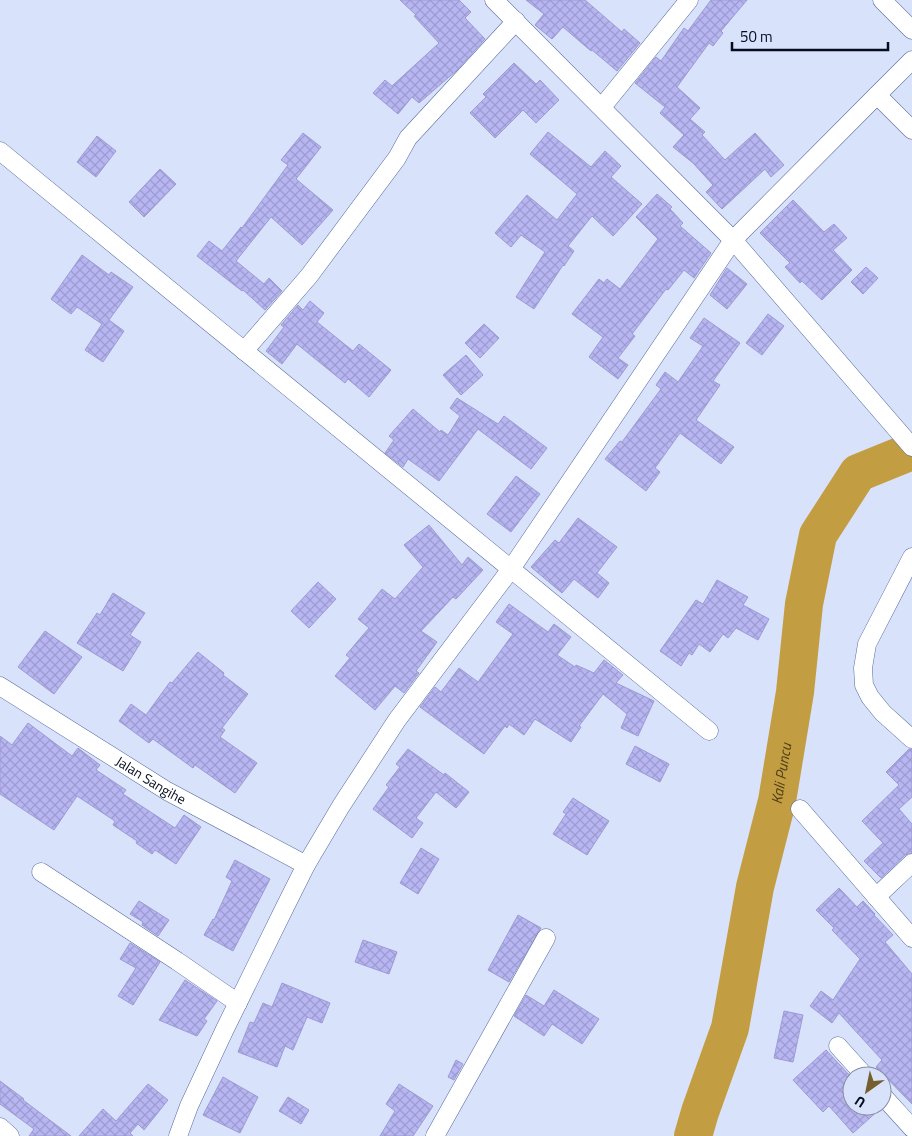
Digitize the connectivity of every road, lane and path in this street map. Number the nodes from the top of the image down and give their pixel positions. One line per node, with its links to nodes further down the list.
1 (689, 0): 8 (street)
2 (882, 0): 5 (street)
3 (502, 2): 4 (street)
4 (516, 21): 8 (street); 12 (street)
5 (912, 30)
6 (912, 60): 7 (street)
7 (877, 95): 9 (street); 11 (street)
8 (602, 107): 11 (street)
9 (912, 130)
10 (0, 151): 12 (street)
11 (733, 240): 13 (street); 15 (street)
12 (244, 351): 15 (street)
13 (907, 442)
14 (912, 557): 18 (street)
15 (511, 569): 17 (street); 21 (street)
16 (0, 686): 21 (street, Jalan Sangihe)
17 (709, 730)
18 (912, 739)
19 (800, 809): 23 (street)
20 (912, 863): 23 (street)
21 (306, 865): 26 (street)
22 (41, 872): 26 (street)
23 (876, 897): 25 (street)
24 (546, 938): 34 (street)
25 (912, 938)
26 (238, 1003): 33 (street)
27 (838, 1046): 28 (street)
28 (856, 1066)
29 (892, 1106): 31 (street)
30 (0, 1127): 32 (street)
31 (912, 1128)
32 (10, 1136)
33 (178, 1136)
34 (435, 1136)

